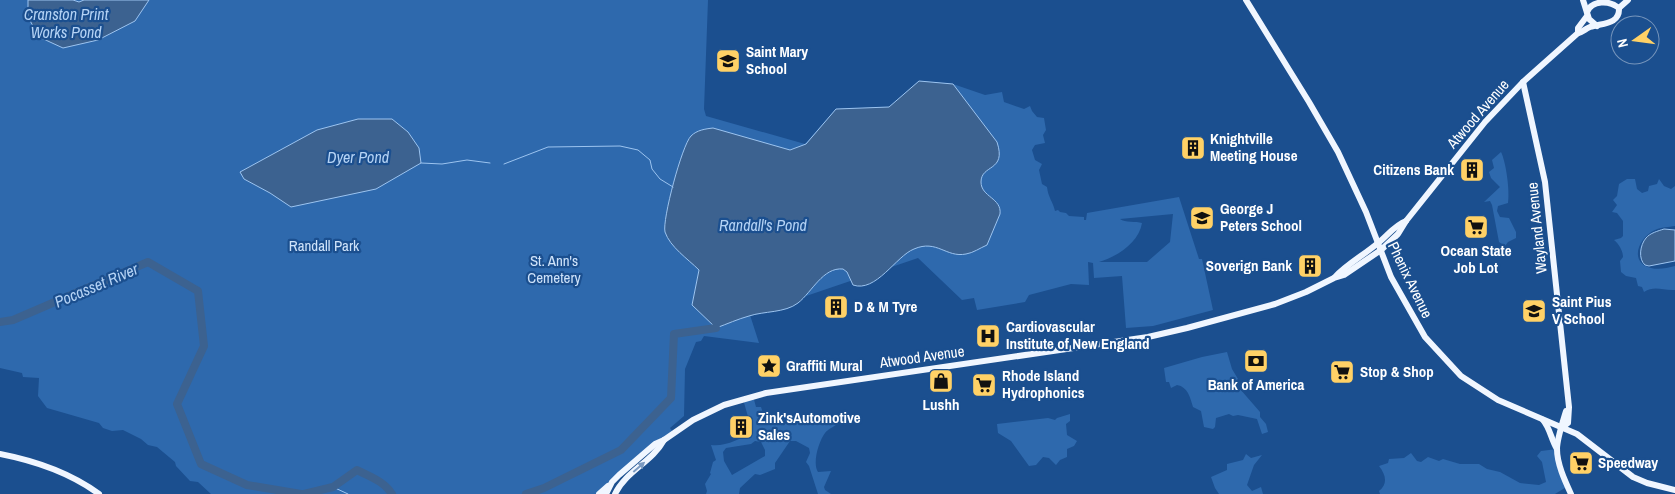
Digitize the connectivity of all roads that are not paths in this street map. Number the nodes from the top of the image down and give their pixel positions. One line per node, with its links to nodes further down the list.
1 (1246, 0): 11 (main road, Phenix Avenue)
2 (1583, 0): 7 (main road)
3 (1599, 0): 5 (main road); 7 (main road)
4 (1628, 0): 6 (main road)
5 (1610, 1): 6 (main road)
6 (1619, 8): 8 (main road)
7 (1587, 14): 8 (main road); 9 (main road, Atwood Avenue)
8 (1597, 26): 9 (main road, Atwood Avenue)
9 (1578, 32): 10 (main road, Atwood Avenue)
10 (1523, 82): 11 (main road, Atwood Avenue); 13 (main road, Wayland Avenue)
11 (1380, 247): 12 (main road, Phenix Avenue); 14 (main road, Atwood Avenue)
12 (1542, 419): 13 (main road, Phenix Avenue); 15 (main road)
13 (1562, 427): 15 (main road, Wayland Avenue); 18 (main road, Phenix Avenue)
14 (664, 440): 17 (main road, Atwood Avenue); 22 (main road, Atwood Avenue, one-way to 14)
15 (1557, 449): 23 (main road)
16 (0, 454): 19 (main road)
17 (612, 482): 20 (main road); 21 (main road, Atwood Avenue)
18 (1675, 490)
19 (99, 494)
20 (599, 494)
21 (606, 494)
22 (615, 494)
23 (1571, 494)

